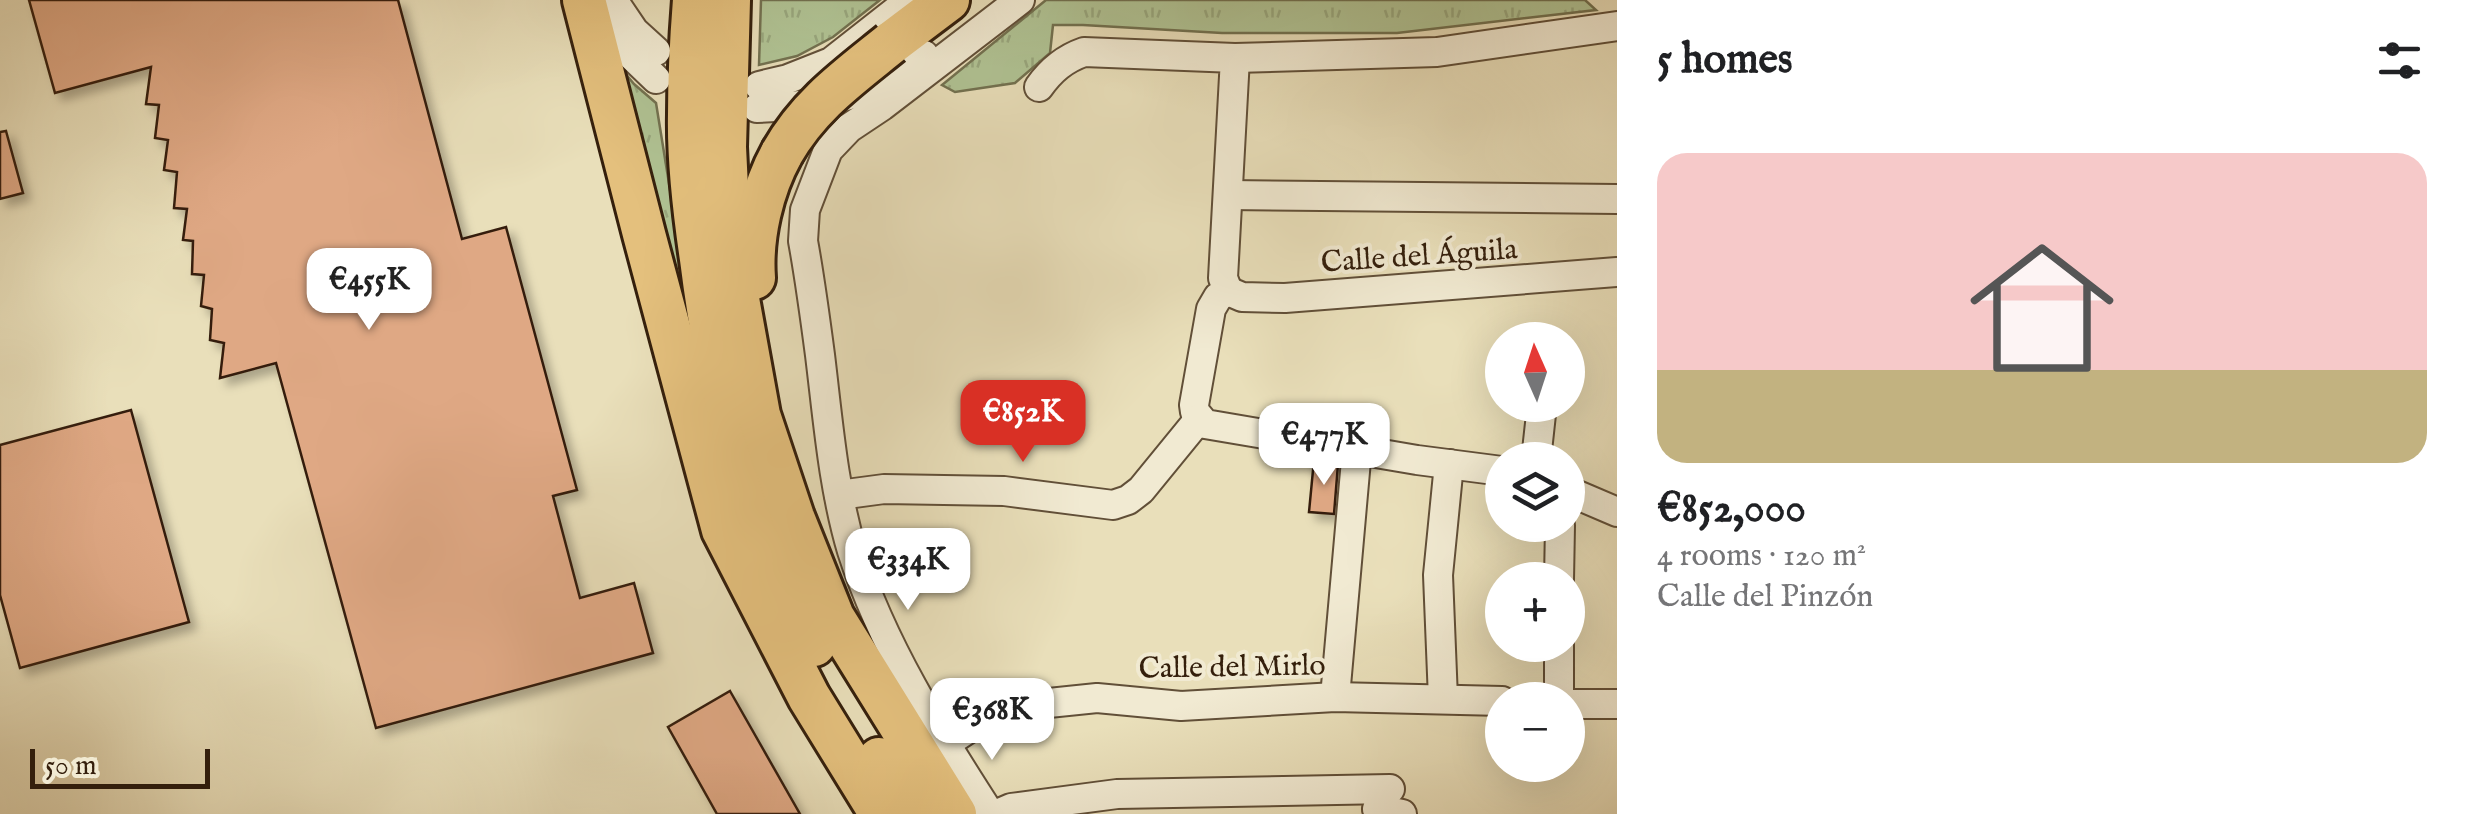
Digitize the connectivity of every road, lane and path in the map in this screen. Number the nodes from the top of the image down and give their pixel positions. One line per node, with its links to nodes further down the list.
1 (586, 0): 2 (street); 31 (highway)
2 (613, 0)
3 (694, 0): 32 (highway)
4 (729, 0): 16 (highway)
5 (910, 0): 7 (street)
6 (948, 0): 16 (highway, bridge)
7 (995, 0)
8 (1020, 0): 21 (street)
9 (1617, 26): 10 (street)
10 (1236, 58): 11 (street); 12 (street)
11 (1039, 87)
12 (1228, 196): 13 (street); 15 (street)
13 (1617, 200)
14 (1617, 272): 15 (street, Calle del Águila)
15 (1228, 291): 17 (street)
16 (759, 415): 33 (highway)
17 (1199, 419): 18 (street); 21 (street)
18 (1358, 449): 19 (street); 24 (street)
19 (1449, 464): 20 (street); 25 (street)
20 (1485, 469)
21 (838, 495): 29 (street)
22 (1585, 498): 23 (street)
23 (1617, 512)
24 (1334, 698): 25 (street, Calle del Mirlo); 29 (street, Calle del Mirlo)
25 (1443, 699): 26 (street, Calle del Mirlo)
26 (1485, 701)
27 (1585, 704): 28 (street)
28 (1617, 704)
29 (944, 744): 34 (street)
30 (1390, 804): 34 (street)
31 (881, 814)
32 (914, 814)
33 (955, 814)
34 (993, 814)

